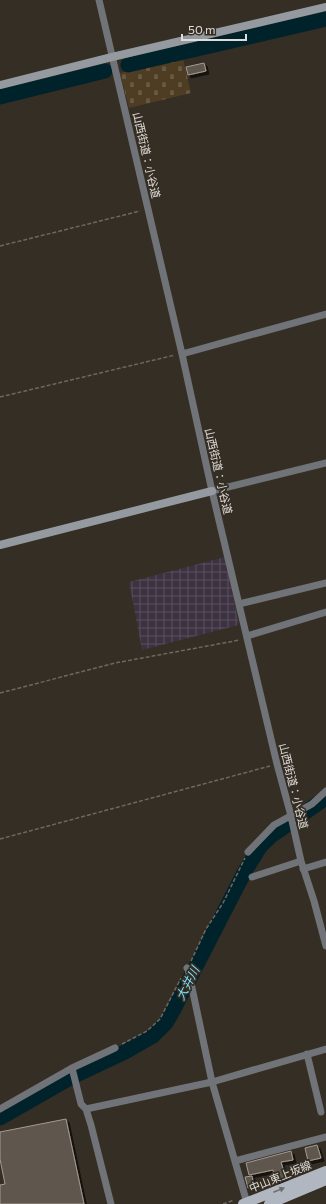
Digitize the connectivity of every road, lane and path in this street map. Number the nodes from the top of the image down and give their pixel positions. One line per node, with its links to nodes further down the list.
1 (99, 0): 3 (street, 山西街道：小谷道)
2 (326, 7): 3 (street)
3 (112, 57): 4 (street); 5 (street, 山西街道：小谷道)
4 (0, 85)
5 (149, 209): 6 (path); 8 (street, 山西街道：小谷道)
6 (0, 246)
7 (326, 314): 8 (street)
8 (182, 354): 9 (path); 11 (street, 山西街道：小谷道)
9 (0, 397)
10 (326, 463): 11 (street)
11 (212, 491): 12 (street); 14 (street, 山西街道：小谷道)
12 (0, 545)
13 (326, 583): 14 (street)
14 (239, 604): 16 (street, 山西街道：小谷道)
15 (326, 612): 16 (street)
16 (247, 637): 17 (path); 18 (street, 山西街道：小谷道)
17 (0, 693)
18 (277, 764): 20 (street, 山西街道：小谷道); 21 (path)
19 (326, 791): 20 (street)
20 (290, 815): 22 (street); 23 (street, 山西街道：小谷道)
21 (0, 839)
22 (248, 852): 28 (path)
23 (301, 861): 25 (street, 山西街道：小谷道); 26 (street)
24 (326, 862): 25 (street)
25 (303, 869): 27 (street, 山西街道：小谷道)
26 (252, 877)
27 (326, 946)
28 (187, 968): 29 (path); 33 (street)
29 (115, 1048): 32 (street)
30 (326, 1049): 31 (street)
31 (307, 1054): 33 (street); 36 (street)
32 (72, 1068): 34 (street); 35 (street)
33 (212, 1082): 35 (street); 38 (street)
34 (0, 1109)
35 (86, 1109): 42 (street)
36 (322, 1112)
37 (326, 1137): 38 (street)
38 (235, 1161): 41 (street)
39 (326, 1170): 41 (main road, 中山東上坂線, one-way to 39)
40 (326, 1180): 43 (main road, 中山東上坂線)
41 (245, 1203)
42 (111, 1204)
43 (268, 1204)

